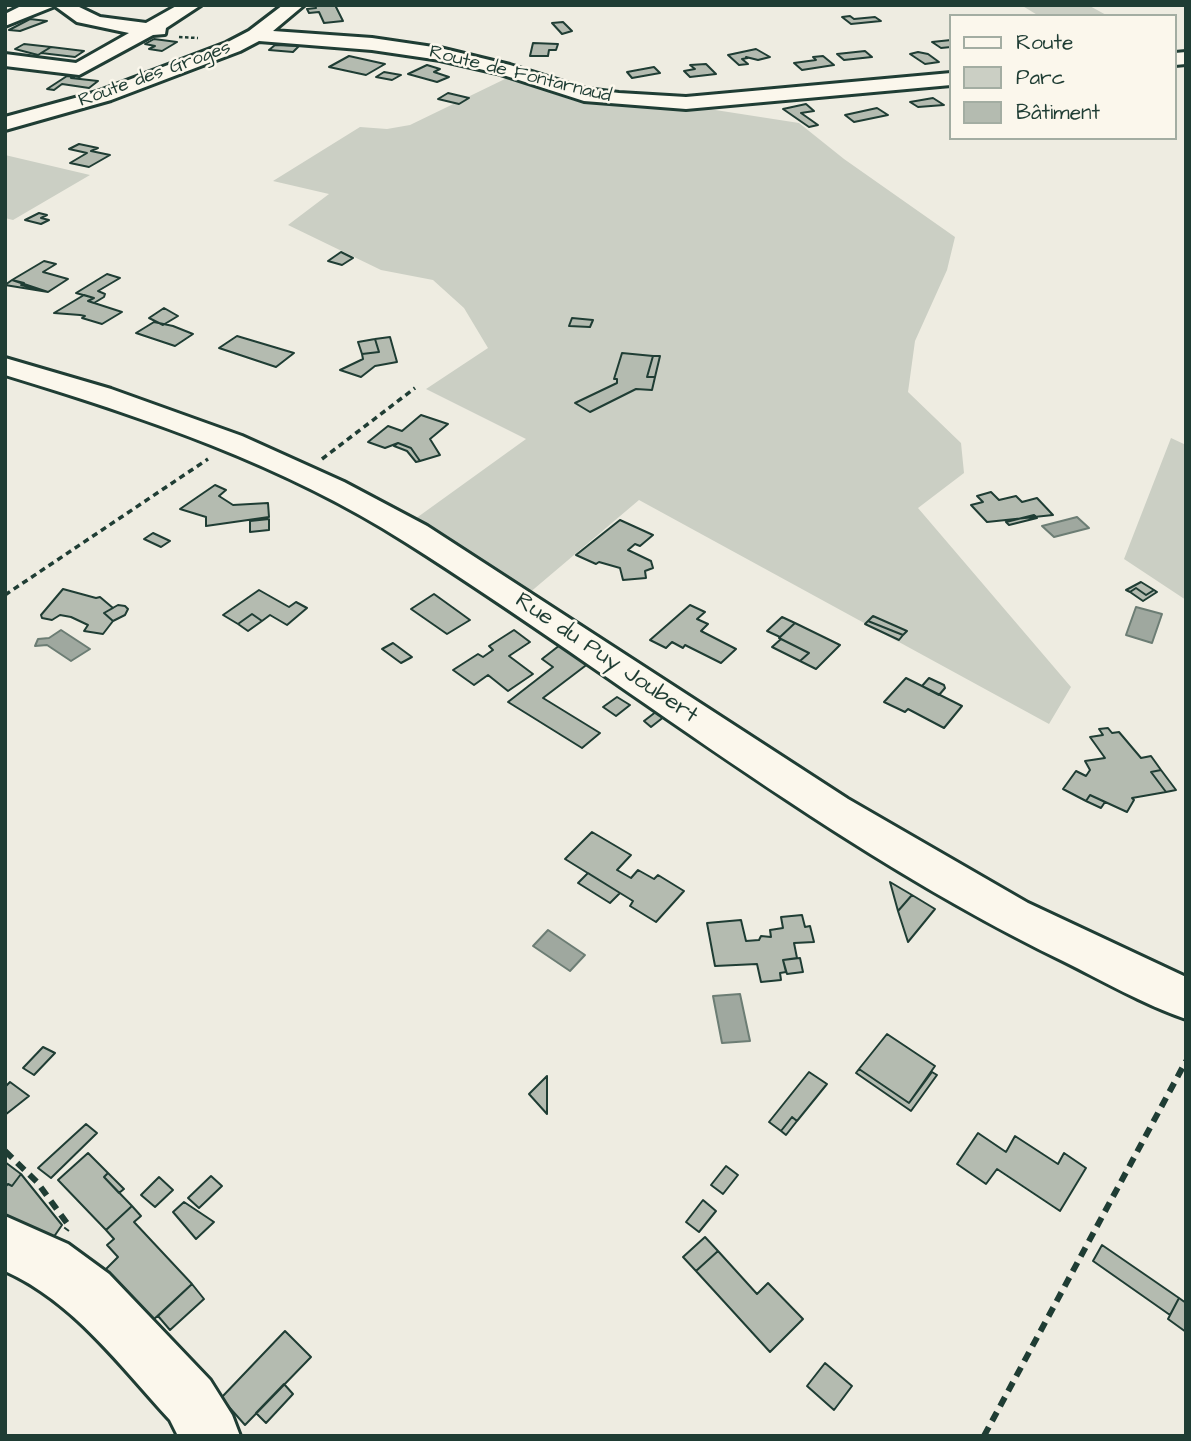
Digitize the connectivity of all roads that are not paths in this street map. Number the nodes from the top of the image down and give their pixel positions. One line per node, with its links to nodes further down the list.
1 (47, 5): 5 (street)
2 (64, 5): 6 (street)
3 (192, 5): 6 (street)
4 (295, 5): 9 (street, Route des Groges)
5 (5, 21)
6 (150, 29): 7 (street); 10 (street)
7 (188, 32)
8 (214, 34): 9 (street, Route de Fontarnaud)
9 (248, 36): 11 (street, Route de Fontarnaud); 12 (street, Route des Groges)
10 (5, 60)
11 (950, 79)
12 (5, 124)
13 (5, 366): 14 (street, Rue du Puy Joubert)
14 (1186, 999)
15 (27, 1253): 16 (street)
16 (211, 1436)

